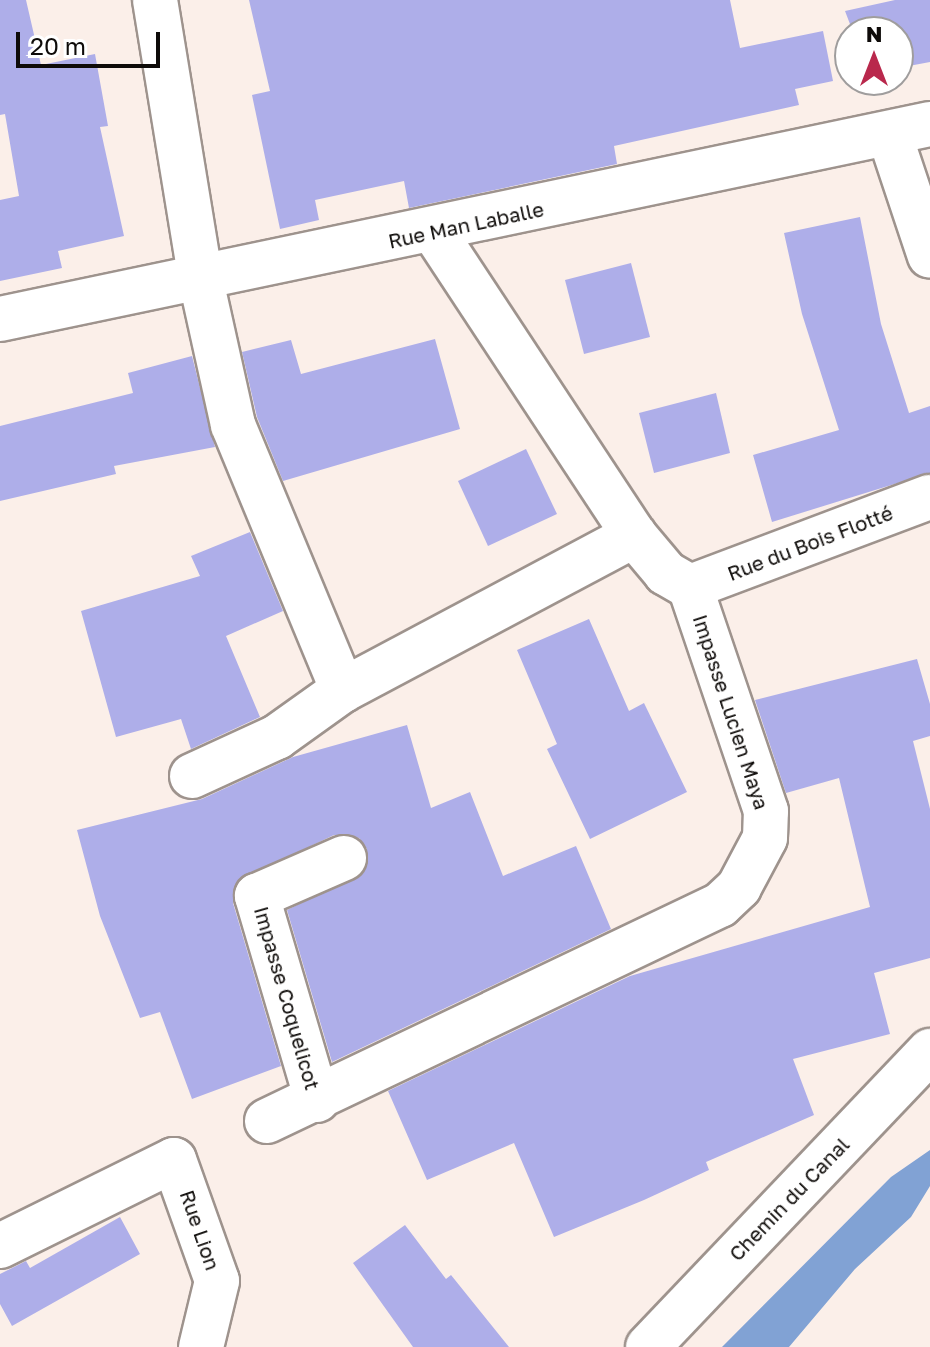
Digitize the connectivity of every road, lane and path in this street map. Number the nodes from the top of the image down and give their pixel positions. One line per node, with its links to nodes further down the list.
1 (155, 0): 5 (street)
2 (910, 130): 3 (street, Rue Man Laballe); 4 (street)
3 (435, 233): 5 (street, Rue Man Laballe); 8 (street, Impasse Lucien Maya)
4 (930, 256)
5 (200, 276): 6 (street, Rue Man Laballe); 10 (street)
6 (0, 319)
7 (930, 497): 9 (street, Rue du Bois Flotté)
8 (634, 535): 9 (street, Impasse Lucien Maya); 10 (street)
9 (690, 587): 14 (street, Impasse Lucien Maya)
10 (343, 690): 11 (street)
11 (192, 776)
12 (344, 858): 14 (street, Impasse Coquelicot)
13 (930, 1051): 18 (street, Chemin du Canal)
14 (317, 1100): 15 (street, Impasse Lucien Maya)
15 (267, 1121)
16 (0, 1246): 17 (street, Rue Lion)
17 (201, 1347)
18 (648, 1347)

